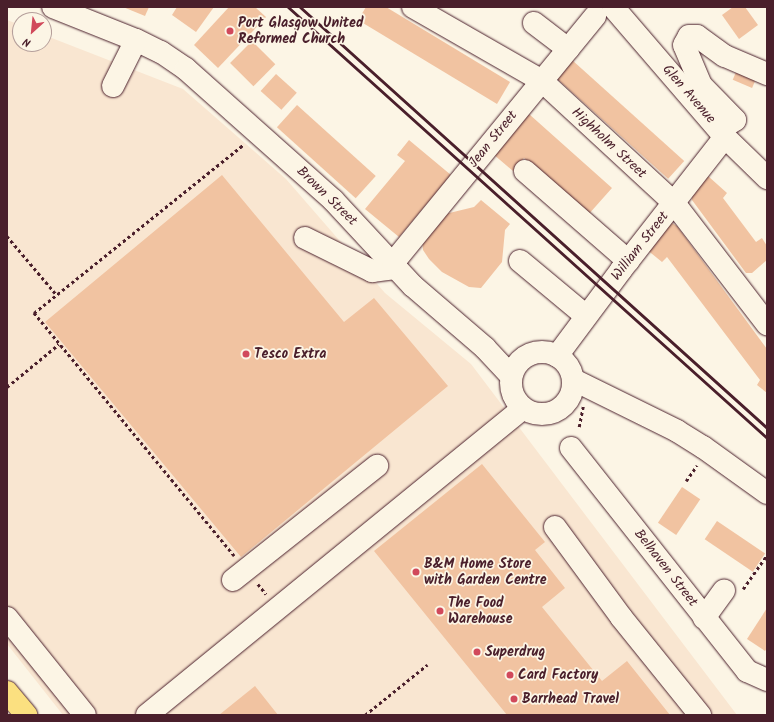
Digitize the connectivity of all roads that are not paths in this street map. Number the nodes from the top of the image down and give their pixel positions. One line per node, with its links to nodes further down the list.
1 (54, 7): 5 (street, Brown Street)
2 (413, 7): 8 (street, Highholm Street)
3 (604, 12): 6 (street, Jean Street); 10 (street, Glen Avenue)
4 (534, 23): 6 (street)
5 (136, 40): 9 (street); 17 (street, Brown Street)
6 (568, 49): 8 (street, Jean Street)
7 (767, 74): 10 (street, William Street)
8 (542, 81): 13 (street, Highholm Street); 17 (street, Jean Street)
9 (113, 86)
10 (723, 134): 12 (street, Glen Avenue); 13 (street, William Street)
11 (525, 171): 16 (street)
12 (767, 178)
13 (674, 203): 16 (street, William Street); 19 (street, Highholm Street)
14 (306, 238): 17 (street)
15 (520, 261): 18 (street)
16 (628, 261): 18 (street, William Street)
17 (395, 266): 21 (street, Brown Street)
18 (586, 316): 20 (street, William Street)
19 (767, 324)
20 (557, 356): 21 (street); 22 (street)
21 (517, 368): 23 (street)
22 (572, 389): 23 (street); 26 (street)
23 (522, 409): 36 (street)
24 (571, 448): 31 (street, Belhaven Street)
25 (377, 466): 28 (street)
26 (767, 493)
27 (555, 528): 37 (street)
28 (240, 575)
29 (724, 590): 31 (street)
30 (7, 618): 35 (street)
31 (704, 618): 32 (street, Belhaven Street)
32 (767, 680)
33 (7, 692): 34 (highway)
34 (26, 715)
35 (85, 715)
36 (146, 715)
37 (700, 715)

